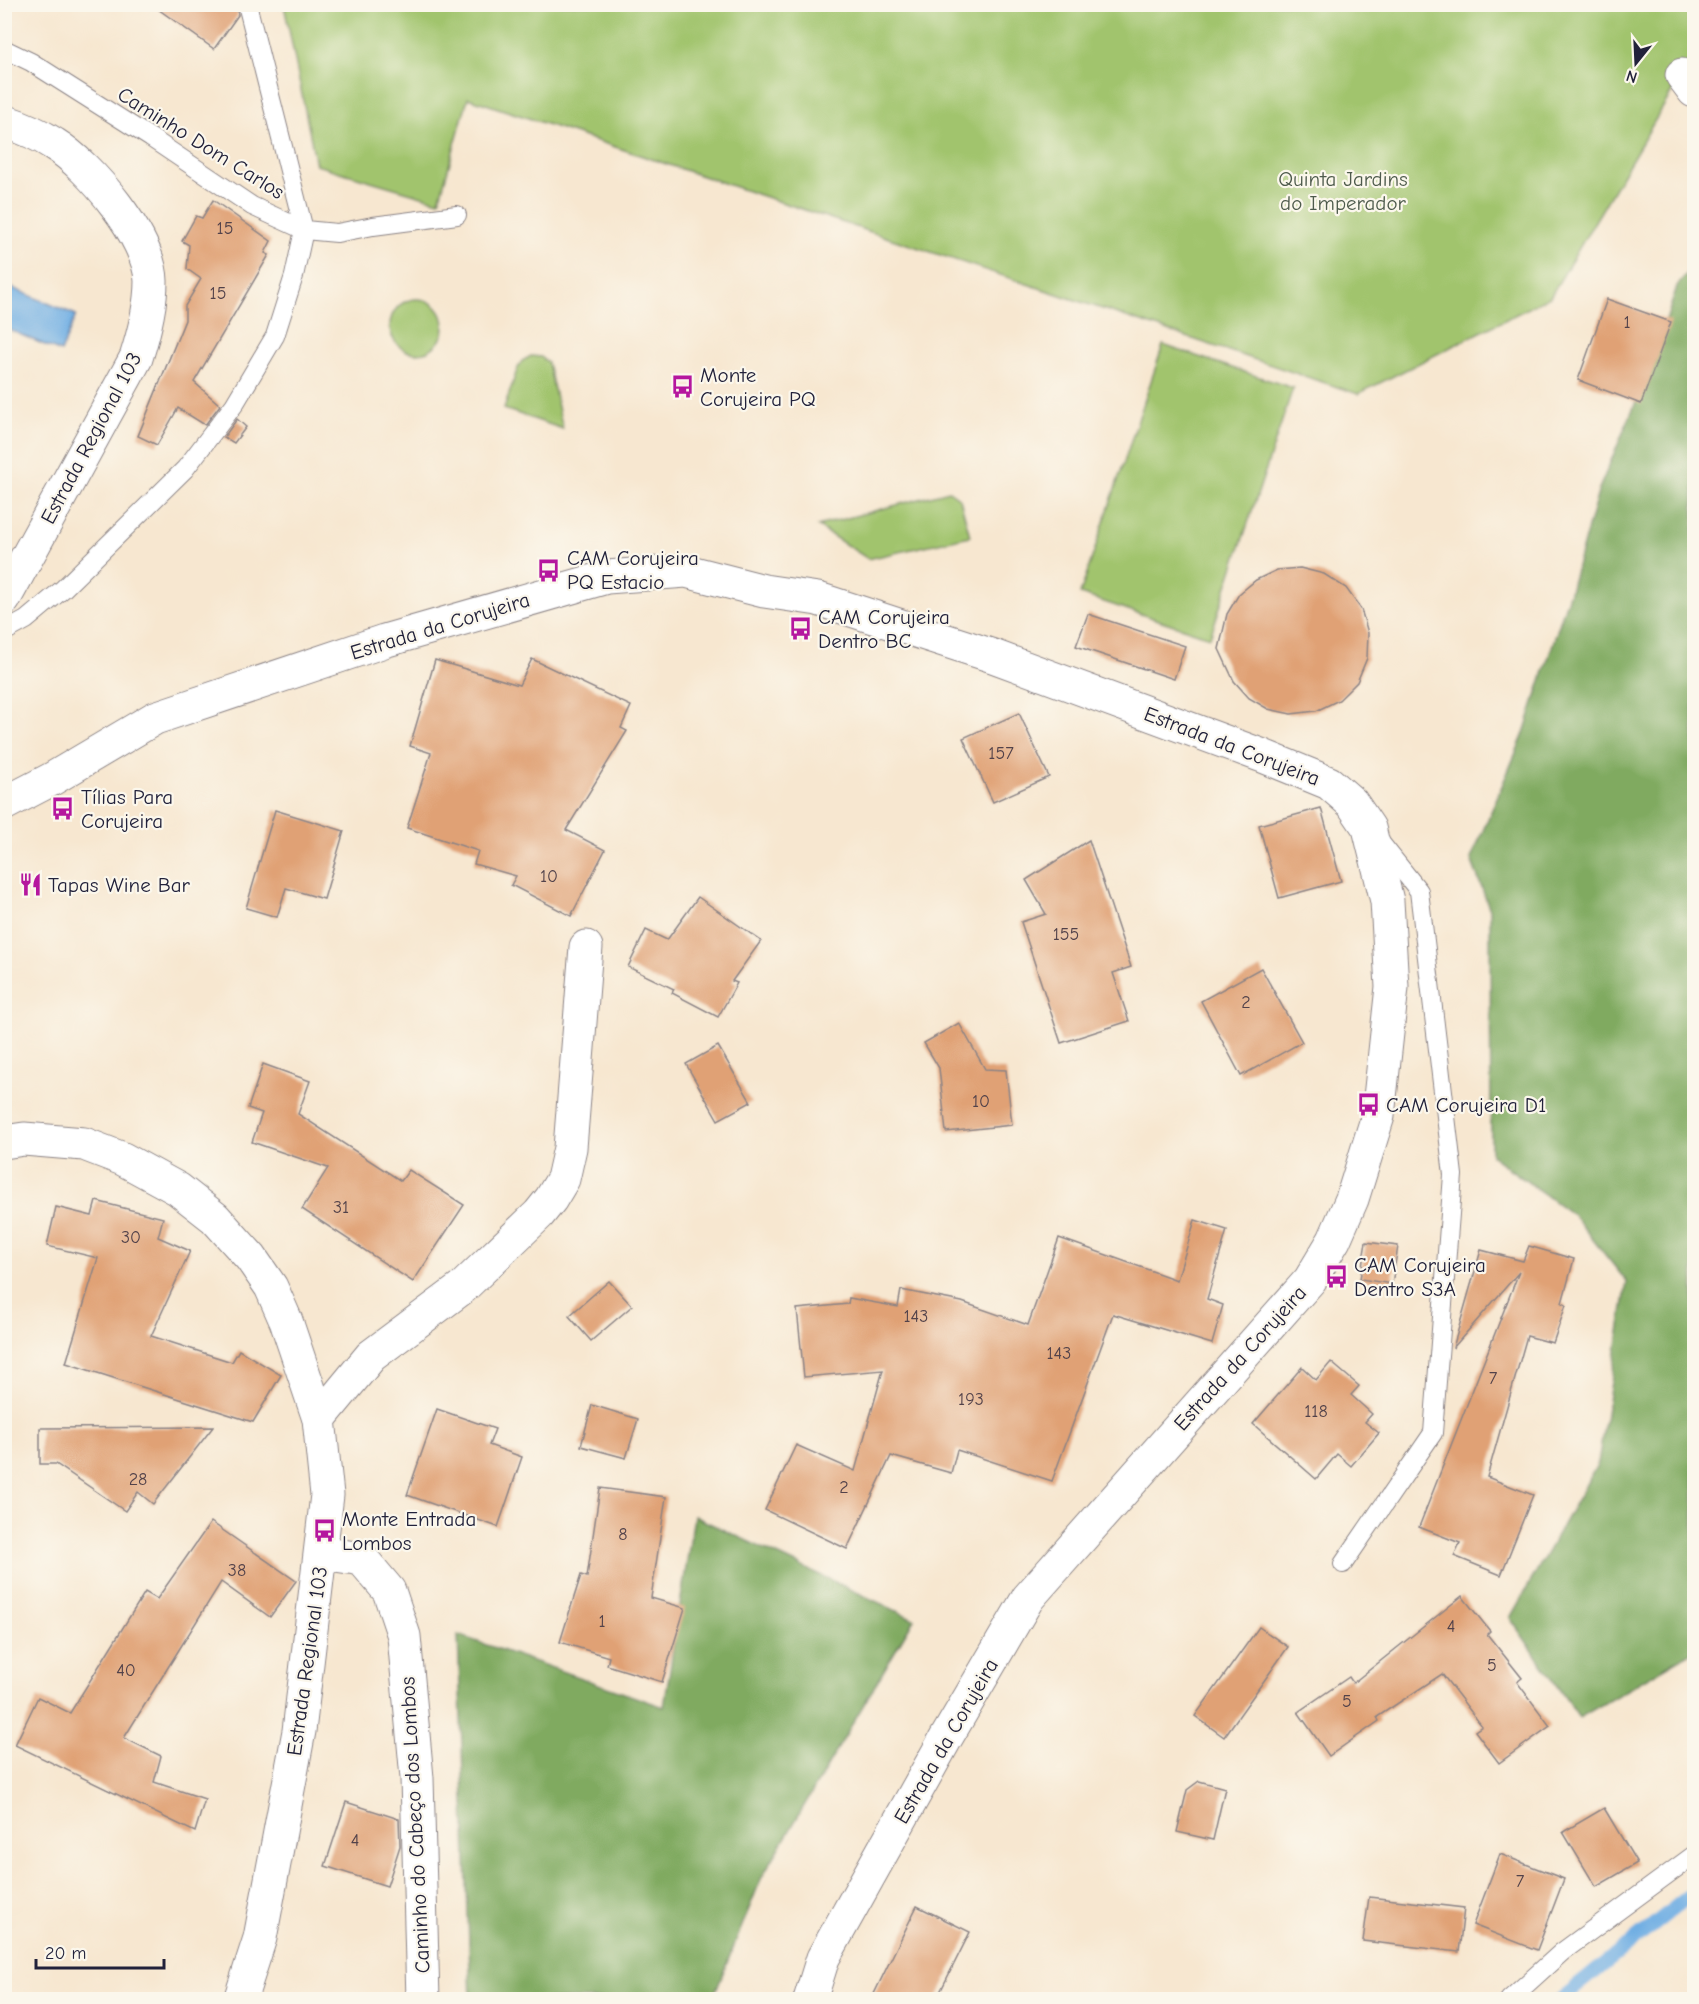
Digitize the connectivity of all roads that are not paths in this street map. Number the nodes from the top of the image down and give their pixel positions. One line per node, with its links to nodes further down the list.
1 (247, 4): 5 (lane)
2 (4, 49): 5 (lane, Caminho Dom Carlos)
3 (4, 121): 6 (street, Estrada Regional 103)
4 (457, 215): 5 (lane, Caminho Dom Carlos)
5 (304, 230): 7 (lane)
6 (4, 599)
7 (4, 632)
8 (4, 804): 9 (street, Estrada da Corujeira)
9 (1369, 828): 14 (lane); 18 (street, Estrada da Corujeira)
10 (586, 947): 12 (street)
11 (4, 1142): 12 (street, Estrada Regional 103)
12 (319, 1419): 13 (street, Estrada Regional 103)
13 (322, 1553): 16 (street, Estrada Regional 103); 17 (street, Caminho do Cabeço dos Lombos)
14 (1343, 1564)
15 (1695, 1855): 19 (lane)
16 (240, 2000)
17 (423, 2000)
18 (810, 2000)
19 (1509, 2000)

